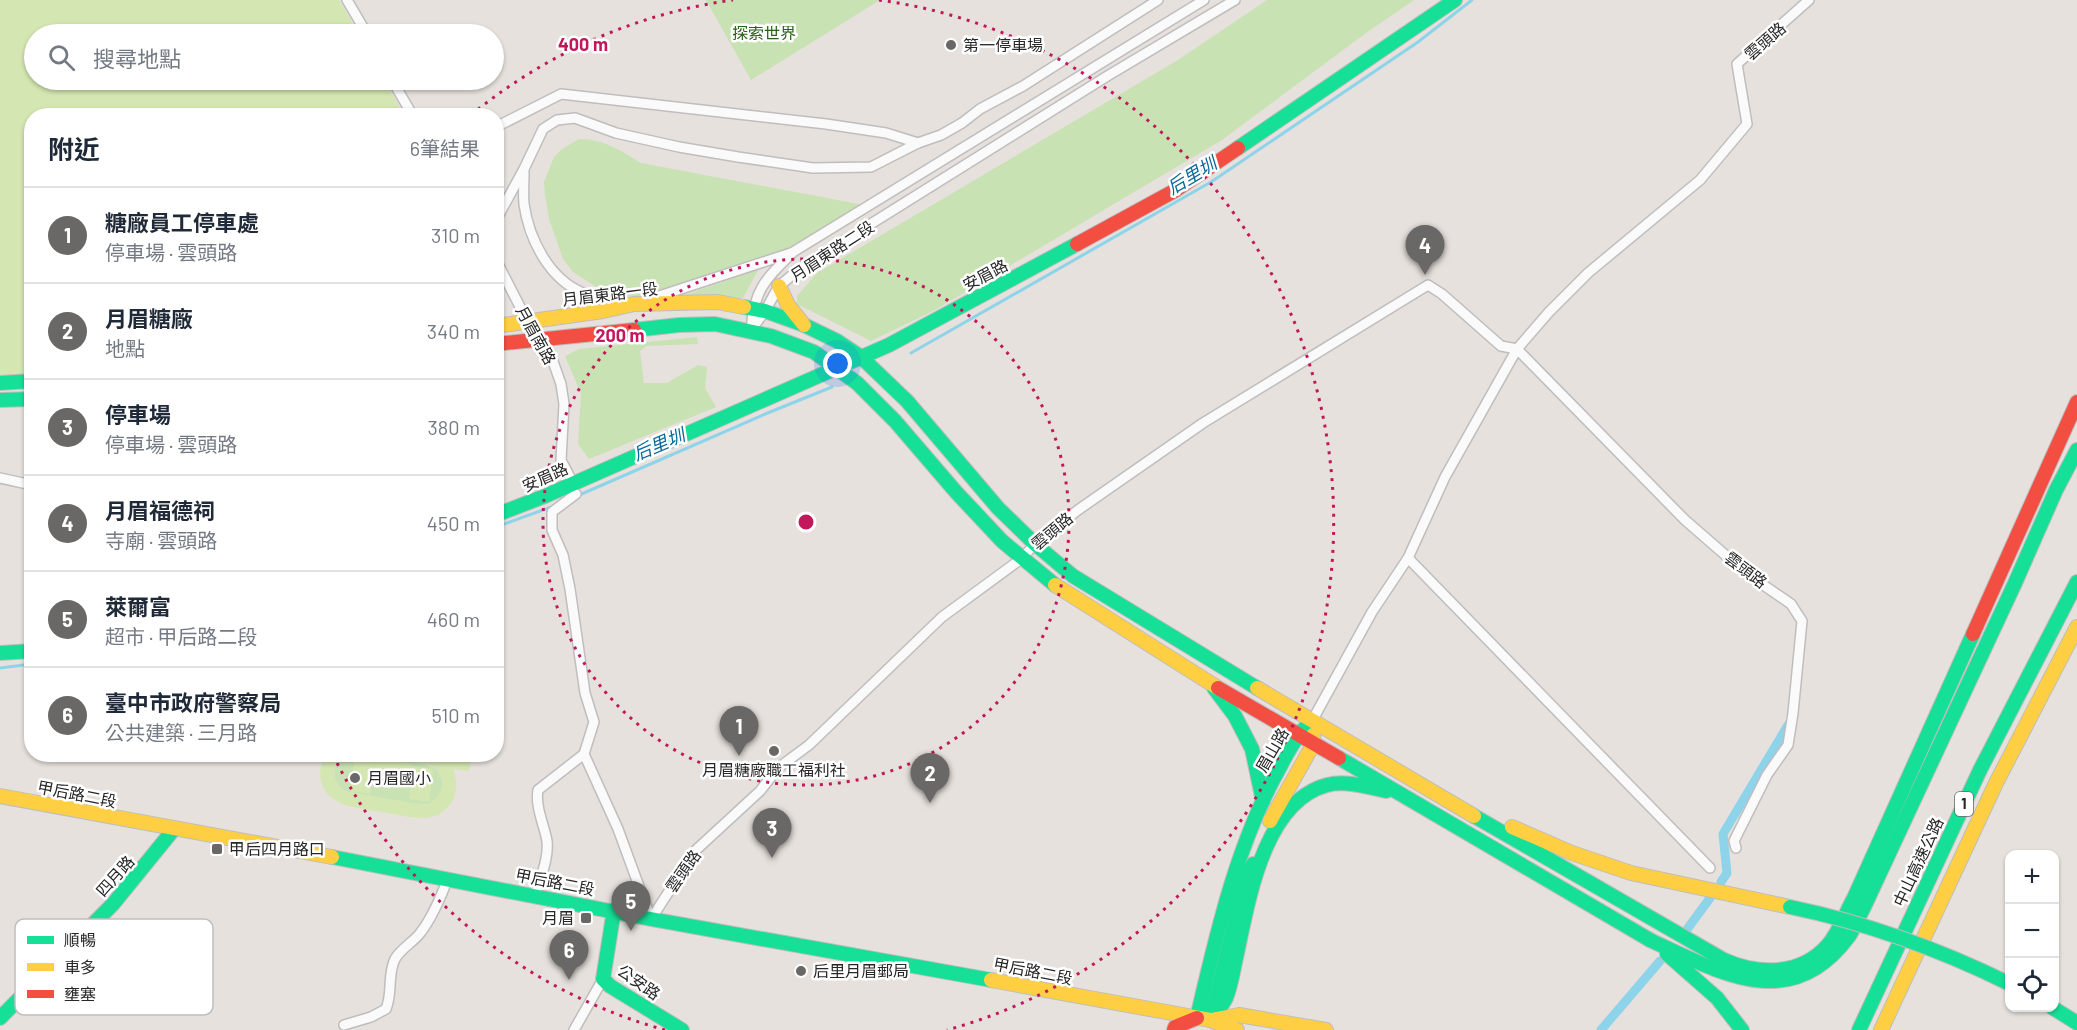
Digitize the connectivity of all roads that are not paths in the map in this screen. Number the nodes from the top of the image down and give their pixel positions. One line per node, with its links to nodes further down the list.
1 (347, 0): 7 (street)
2 (1158, 0): 11 (street)
3 (1204, 0): 14 (street, 月眉東路二段)
4 (1235, 0): 16 (street, 月眉東路二段)
5 (1455, 0): 26 (main road, 安眉路)
6 (1809, 0): 25 (street, 雲頭路)
7 (361, 24)
8 (398, 90): 9 (street)
9 (408, 108)
10 (504, 123): 11 (street)
11 (918, 143): 12 (street)
12 (524, 170): 13 (street); 17 (street)
13 (504, 205)
14 (793, 252): 17 (street); 18 (street, 月眉東路二段)
15 (504, 276): 19 (street, 月眉南路)
16 (779, 286): 18 (street, 月眉東路二段); 21 (main road)
17 (634, 304): 18 (main road, 月眉東路一段); 19 (main road, 月眉東路一段)
18 (759, 310): 21 (main road, 月眉東路一段); 22 (street, 月眉東路二段)
19 (527, 322): 20 (main road, 月眉東路一段); 23 (street, 月眉南路)
20 (504, 325)
21 (804, 325): 26 (main road, 月眉東路一段)
22 (751, 330): 23 (main road); 27 (main road)
23 (537, 340): 24 (main road); 36 (street, 月眉南路)
24 (504, 343)
25 (1517, 349): 38 (street, 雲頭路); 39 (street, 雲頭路); 55 (street, 雲頭路)
26 (861, 357): 27 (main road, 安眉路); 38 (main road, 月眉東路一段)
27 (836, 368): 36 (main road, 安眉路); 40 (main road)
28 (24, 382): 29 (main road)
29 (0, 383)
30 (24, 399): 31 (main road)
31 (0, 400)
32 (2077, 402): 53 (main road)
33 (2077, 450): 62 (main road)
34 (0, 478): 35 (street)
35 (24, 483)
36 (575, 489): 37 (main road, 安眉路); 49 (street)
37 (504, 512)
38 (1035, 544): 40 (street, 雲頭路); 46 (main road, 月眉東路一段)
39 (1408, 558): 46 (street, 雲頭路); 56 (street)
40 (1021, 559): 45 (main road); 61 (street, 雲頭路)
41 (2077, 582): 77 (main road, 中山高速公路 / 1)
42 (2077, 627): 78 (main road, 1)
43 (24, 652): 44 (main road)
44 (0, 653)
45 (1209, 682): 47 (main road); 52 (main road)
46 (1312, 722): 47 (main road, 眉山路); 48 (main road, 眉山路); 53 (main road, 月眉東路一段)
47 (1299, 733): 48 (main road); 52 (main road, 眉山路)
48 (1314, 743): 50 (main road); 68 (main road, 眉山路)
49 (584, 754): 58 (street); 61 (street)
50 (1397, 793): 62 (main road); 68 (main road)
51 (0, 796): 54 (main road, 甲后路二段)
52 (1263, 801): 68 (main road, 眉山路)
53 (1474, 816): 64 (main road, bridge)
54 (174, 829): 57 (main road, 甲后路二段); 60 (main road, 四月路)
55 (1736, 848)
56 (1710, 868)
57 (448, 878): 58 (main road, 甲后路二段); 70 (street)
58 (536, 896): 59 (main road, 甲后路二段)
59 (614, 910): 61 (main road, 甲后路二段); 63 (main road, 公安路)
60 (97, 919)
61 (651, 919): 68 (main road, 甲后路二段)
62 (1650, 940): 76 (main road)
63 (603, 979): 71 (street); 72 (main road, 公安路)
64 (2005, 981)
65 (15, 1003): 67 (main road, 四月路)
66 (2059, 1012): 69 (main road)
67 (0, 1018)
68 (1206, 1023): 73 (main road); 74 (main road, 甲后路二段); 75 (main road, 甲后路二段)
69 (2077, 1023)
70 (344, 1025)
71 (574, 1030)
72 (682, 1030)
73 (1174, 1030)
74 (1237, 1030)
75 (1326, 1030)
76 (1742, 1030)
77 (1859, 1030)
78 (1881, 1030)

